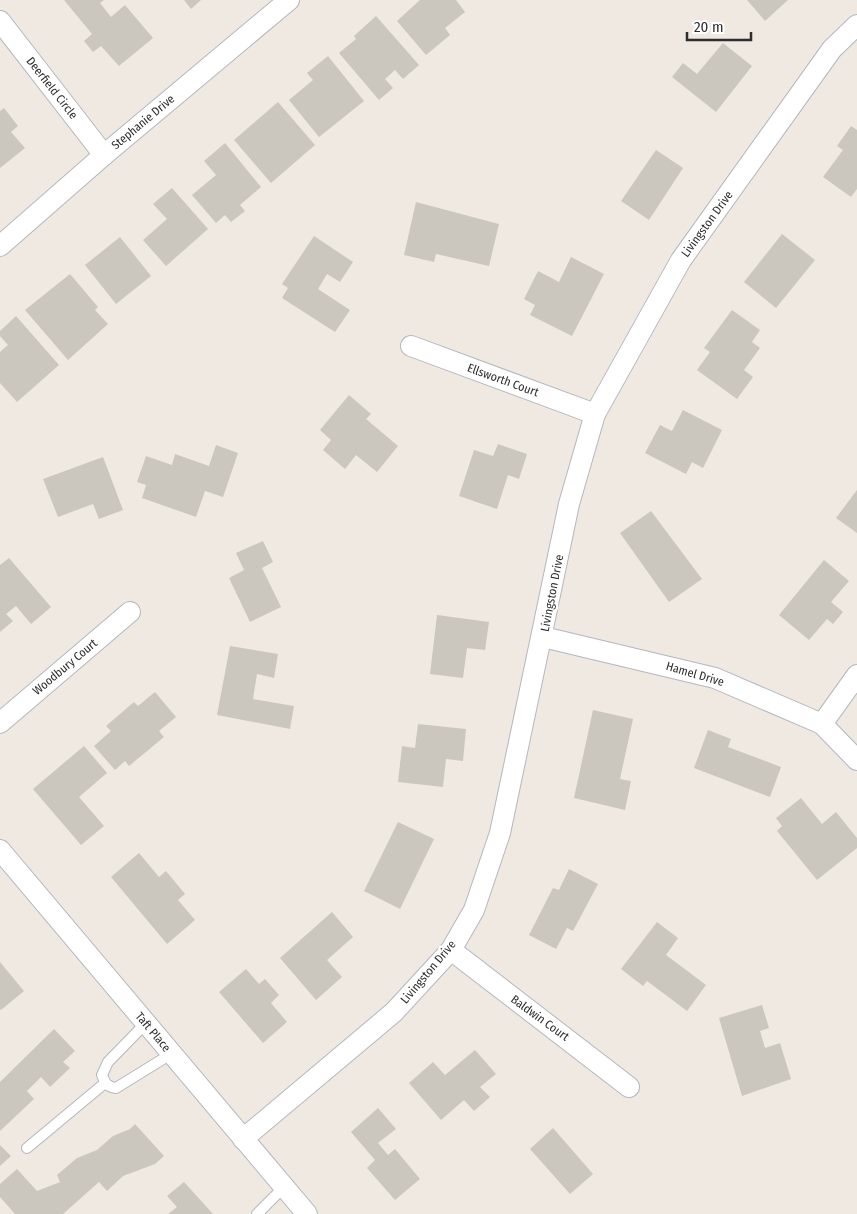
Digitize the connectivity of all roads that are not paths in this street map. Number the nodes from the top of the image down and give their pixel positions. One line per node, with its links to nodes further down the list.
1 (289, 0): 4 (street, Stephanie Drive)
2 (0, 21): 4 (street, Deerfield Circle)
3 (857, 25): 7 (street, Livingston Drive)
4 (104, 155): 5 (street, Stephanie Drive)
5 (0, 246)
6 (411, 346): 7 (street, Ellsworth Court)
7 (595, 414): 9 (street, Livingston Drive)
8 (130, 612): 11 (street, Woodbury Court)
9 (543, 637): 12 (street, Hamel Drive); 15 (street, Livingston Drive)
10 (857, 675): 12 (street)
11 (0, 723)
12 (822, 724): 13 (street, Hamel Drive)
13 (857, 760)
14 (0, 850): 16 (street, Taft Place)
15 (451, 950): 19 (street, Baldwin Court); 20 (street, Livingston Drive)
16 (146, 1023): 17 (street, Taft Place); 18 (lane)
17 (171, 1054): 18 (lane); 20 (street, Taft Place)
18 (105, 1083): 21 (lane)
19 (629, 1087)
20 (243, 1139): 22 (street, Taft Place)
21 (27, 1148)
22 (284, 1187): 23 (lane); 24 (street, Taft Place)
23 (257, 1214)
24 (307, 1214)

